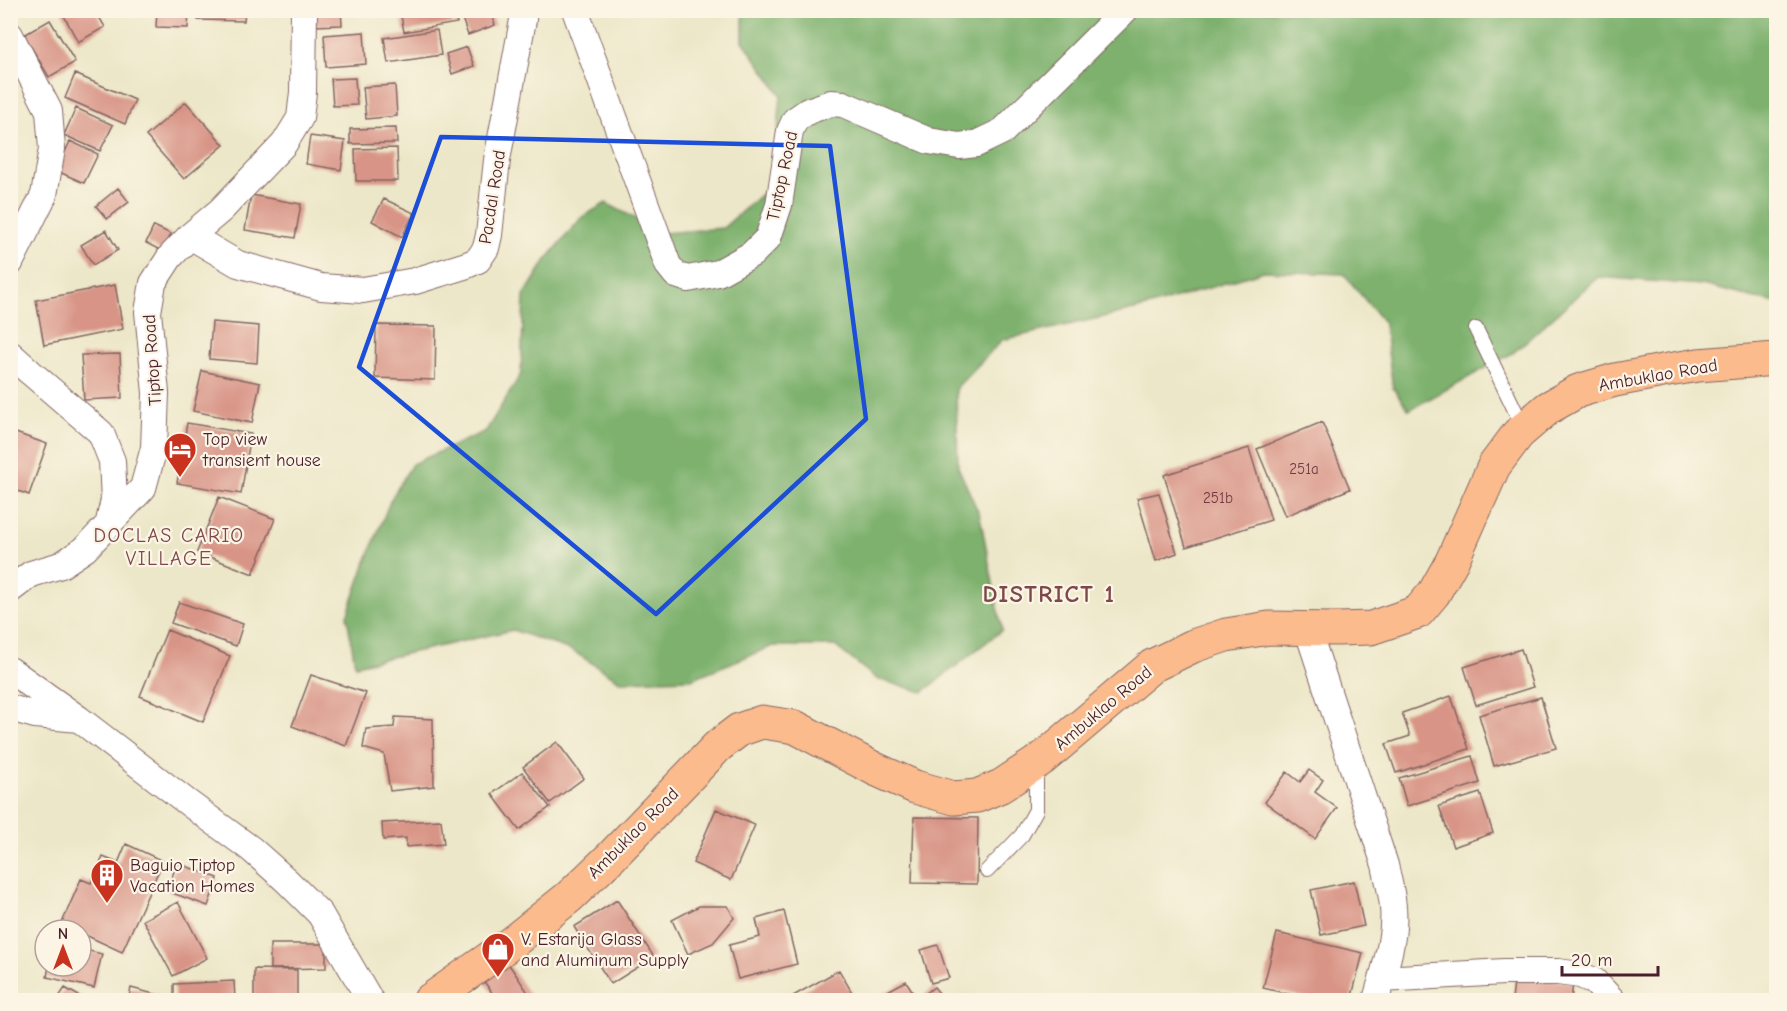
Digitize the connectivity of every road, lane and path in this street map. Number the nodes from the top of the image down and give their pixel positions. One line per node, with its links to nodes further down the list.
1 (304, 10): 6 (street, Tiptop Road)
2 (523, 10): 6 (street, Pacdal Road)
3 (575, 10): 4 (street, Tiptop Road)
4 (1125, 10)
5 (10, 35): 7 (street)
6 (190, 236): 12 (street, Tiptop Road)
7 (10, 262)
8 (1476, 329): 11 (lane)
9 (10, 354): 12 (street)
10 (1776, 358): 11 (main road, Ambuklao Road)
11 (1524, 429): 14 (main road, Ambuklao Road)
12 (107, 526): 13 (street, Tiptop Road)
13 (10, 590)
14 (1307, 628): 18 (main road, Ambuklao Road); 20 (street)
15 (10, 670): 17 (street)
16 (10, 708): 17 (street)
17 (80, 719): 21 (street)
18 (1036, 764): 19 (lane); 22 (main road, Ambuklao Road)
19 (987, 871)
20 (1379, 990): 23 (street)
21 (370, 1000)
22 (430, 1000)
23 (1612, 1000)

